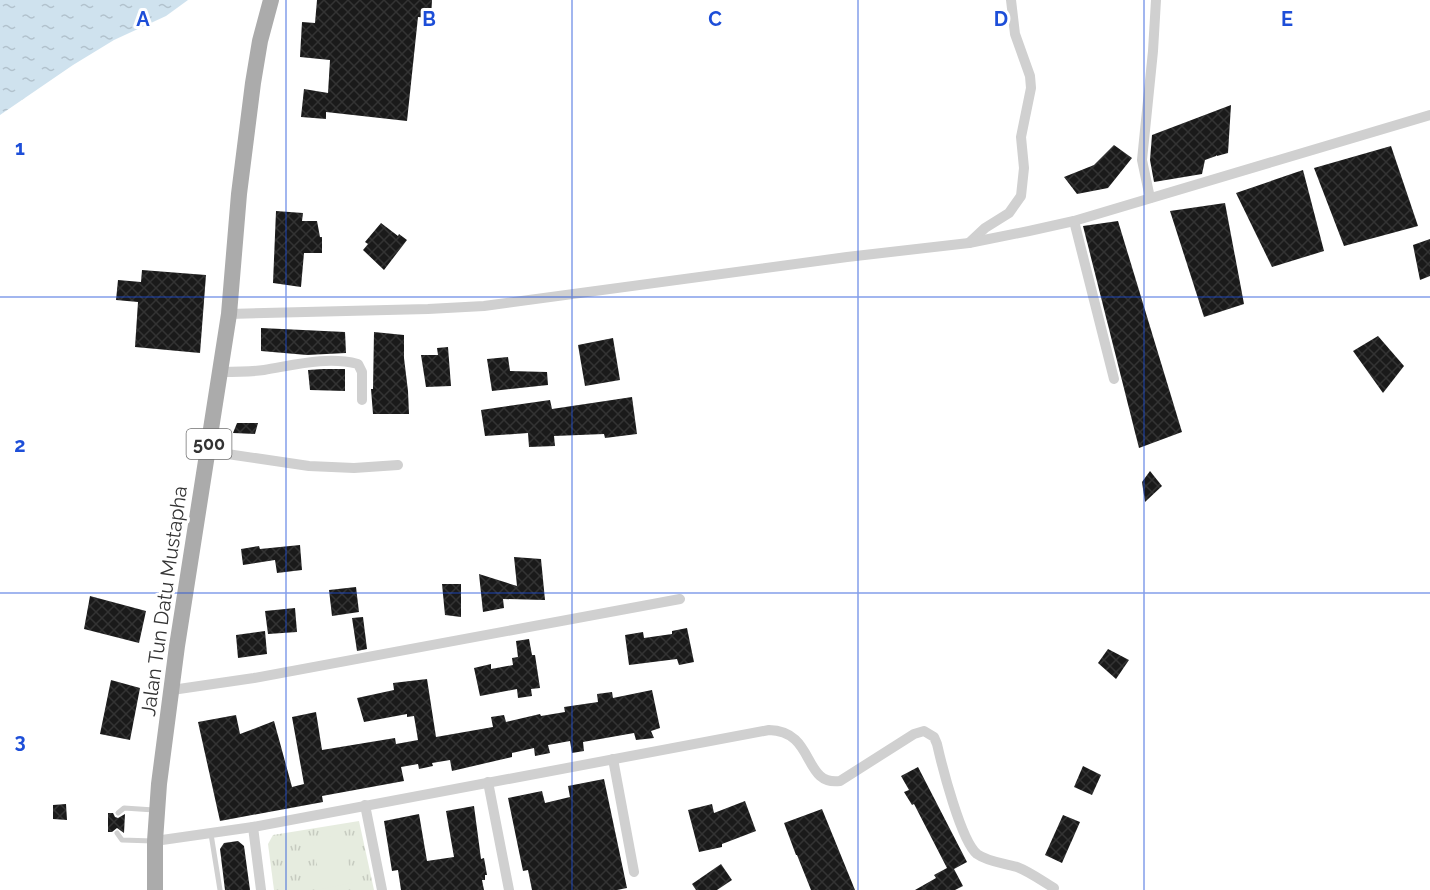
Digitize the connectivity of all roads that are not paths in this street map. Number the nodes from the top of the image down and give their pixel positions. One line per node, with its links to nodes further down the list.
1 (271, 0): 8 (main road, Jalan Tun Datu Mustapha / 500)
2 (1011, 0): 7 (street)
3 (1156, 0): 5 (street)
4 (1430, 115): 5 (street)
5 (1150, 198): 6 (street)
6 (1074, 221): 7 (street); 10 (street)
7 (969, 243): 8 (street)
8 (229, 314): 9 (main road, Jalan Tun Datu Mustapha / 500)
9 (221, 372): 11 (street); 12 (main road, Jalan Tun Datu Mustapha / 500)
10 (1114, 379)
11 (362, 400)
12 (207, 451): 13 (street); 15 (main road, Jalan Tun Datu Mustapha / 500)
13 (398, 465)
14 (680, 599): 15 (street)
15 (172, 690): 19 (main road, Jalan Tun Datu Mustapha / 500)
16 (613, 759): 17 (street); 25 (street); 26 (street)
17 (488, 782): 18 (street); 31 (street)
18 (365, 805): 21 (street); 30 (street)
19 (157, 810): 20 (lane); 24 (main road, Jalan Tun Datu Mustapha / 500)
20 (118, 813)
21 (253, 827): 23 (street); 29 (street)
22 (117, 832): 24 (lane)
23 (211, 834): 24 (street); 28 (lane)
24 (155, 842): 27 (main road, Jalan Tun Datu Mustapha / 500)
25 (634, 872)
26 (1054, 888)
27 (155, 890)
28 (220, 890)
29 (261, 890)
30 (382, 890)
31 (509, 890)

